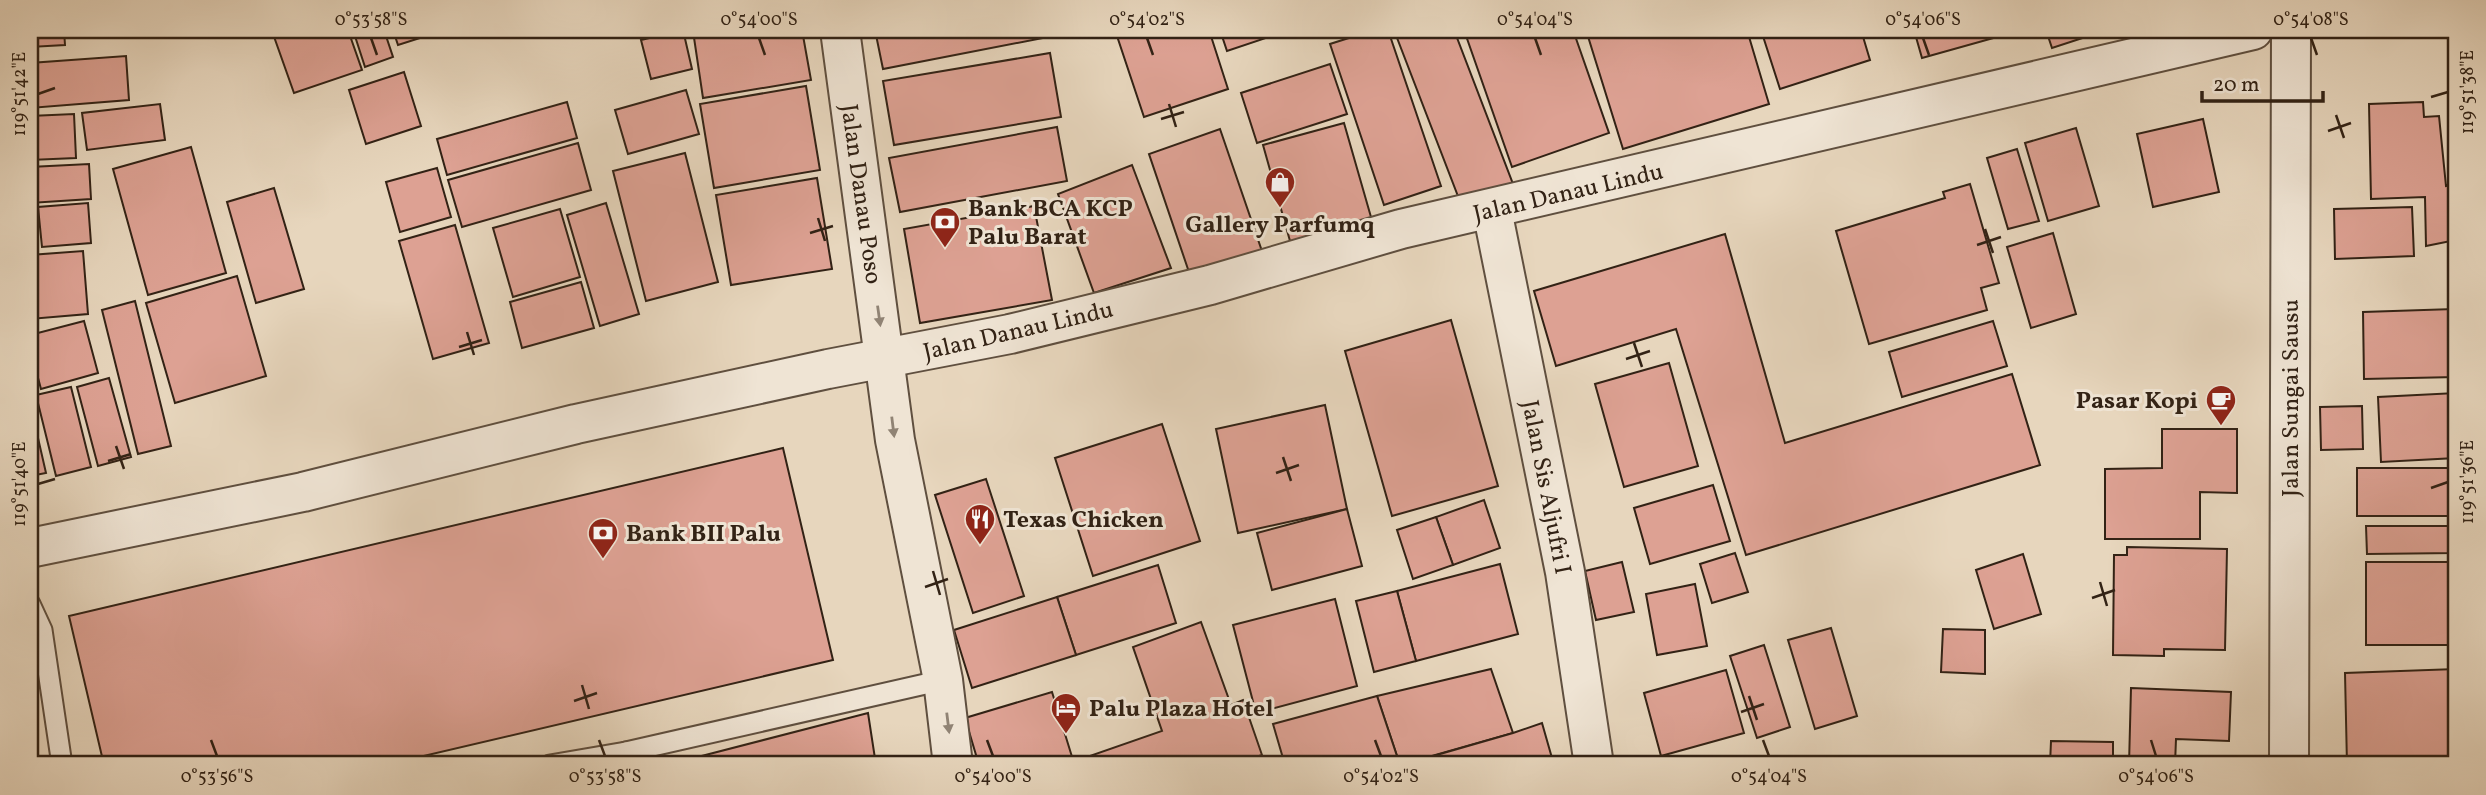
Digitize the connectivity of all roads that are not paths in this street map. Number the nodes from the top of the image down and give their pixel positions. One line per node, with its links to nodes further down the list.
1 (840, 30): 5 (street, Jalan Danau Poso, one-way to 5)
2 (2253, 30): 4 (street, Jalan Danau Lindu)
3 (2291, 30): 14 (street, Jalan Sungai Sausu)
4 (1492, 210): 5 (street, Jalan Danau Lindu); 13 (street, Jalan Sis Aljufri I)
5 (884, 359): 6 (street, Jalan Danau Lindu); 8 (street, Jalan Danau Poso, one-way to 8)
6 (30, 548)
7 (30, 604): 10 (lane)
8 (943, 680): 9 (lane); 12 (street, Jalan Danau Poso, one-way to 12)
9 (627, 758): 11 (lane)
10 (62, 765)
11 (550, 765)
12 (953, 765)
13 (1594, 765)
14 (2289, 765)

